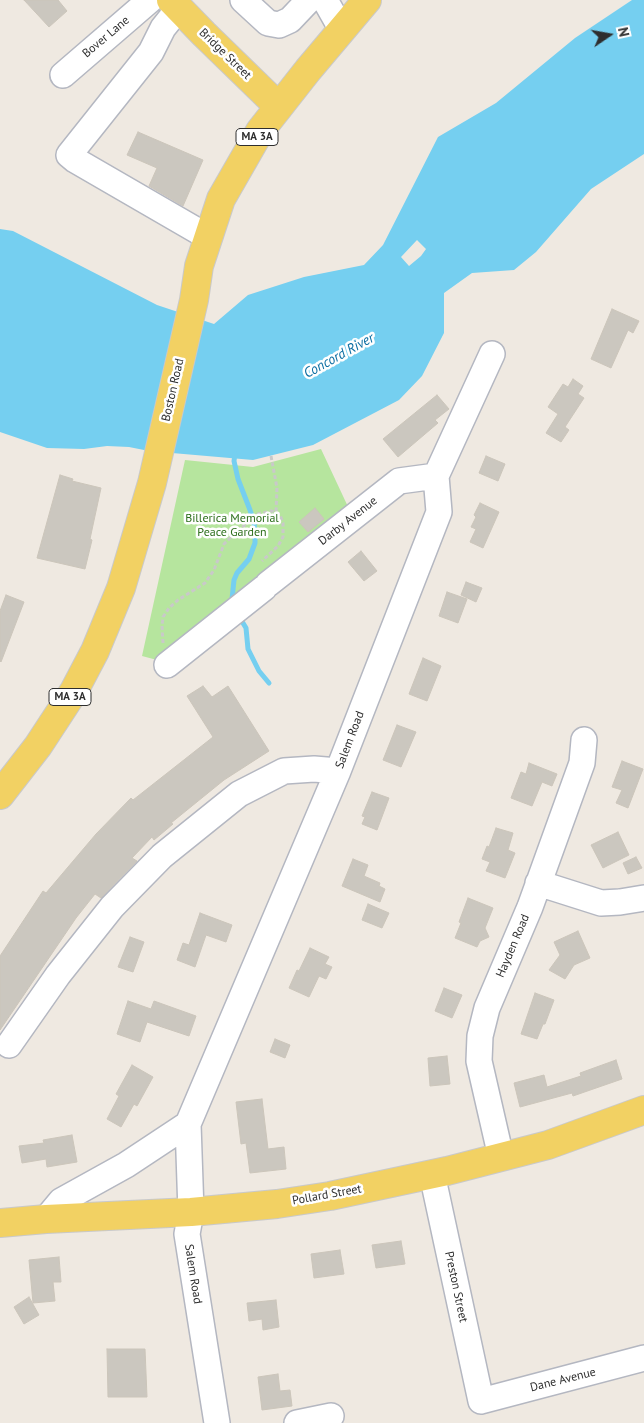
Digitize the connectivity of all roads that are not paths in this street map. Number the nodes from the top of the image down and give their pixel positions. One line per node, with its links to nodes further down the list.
1 (150, 0): 8 (street, Bover Lane)
2 (243, 0): 3 (street)
3 (309, 0)
4 (325, 0): 7 (street)
5 (368, 0): 7 (main road, Boston Road / MA 3A)
6 (175, 4): 9 (main road, Bridge Street); 10 (street)
7 (342, 30): 9 (main road, Boston Road / MA 3A)
8 (63, 74)
9 (279, 107): 10 (main road, Boston Road / MA 3A)
10 (208, 237): 16 (main road, Boston Road / MA 3A)
11 (492, 354): 12 (street, Salem Road)
12 (436, 476): 13 (street, Darby Avenue); 15 (street, Salem Road)
13 (170, 663)
14 (584, 740): 17 (street, Hayden Road)
15 (338, 771): 19 (street); 21 (street, Salem Road)
16 (0, 795)
17 (538, 883): 18 (street); 22 (street, Hayden Road)
18 (644, 898)
19 (9, 1045)
20 (644, 1110): 22 (main road, Pollard Street)
21 (188, 1124): 24 (street, Salem Road); 25 (street)
22 (501, 1157): 23 (main road, Pollard Street)
23 (432, 1174): 24 (main road, Pollard Street); 28 (street, Preston Street)
24 (191, 1212): 25 (main road, Pollard Street); 30 (street, Salem Road)
25 (46, 1219): 26 (main road, Pollard Street)
26 (0, 1223)
27 (644, 1358): 28 (street, Dane Avenue)
28 (481, 1401)
29 (331, 1416): 31 (street)
30 (218, 1423)
31 (297, 1423)

